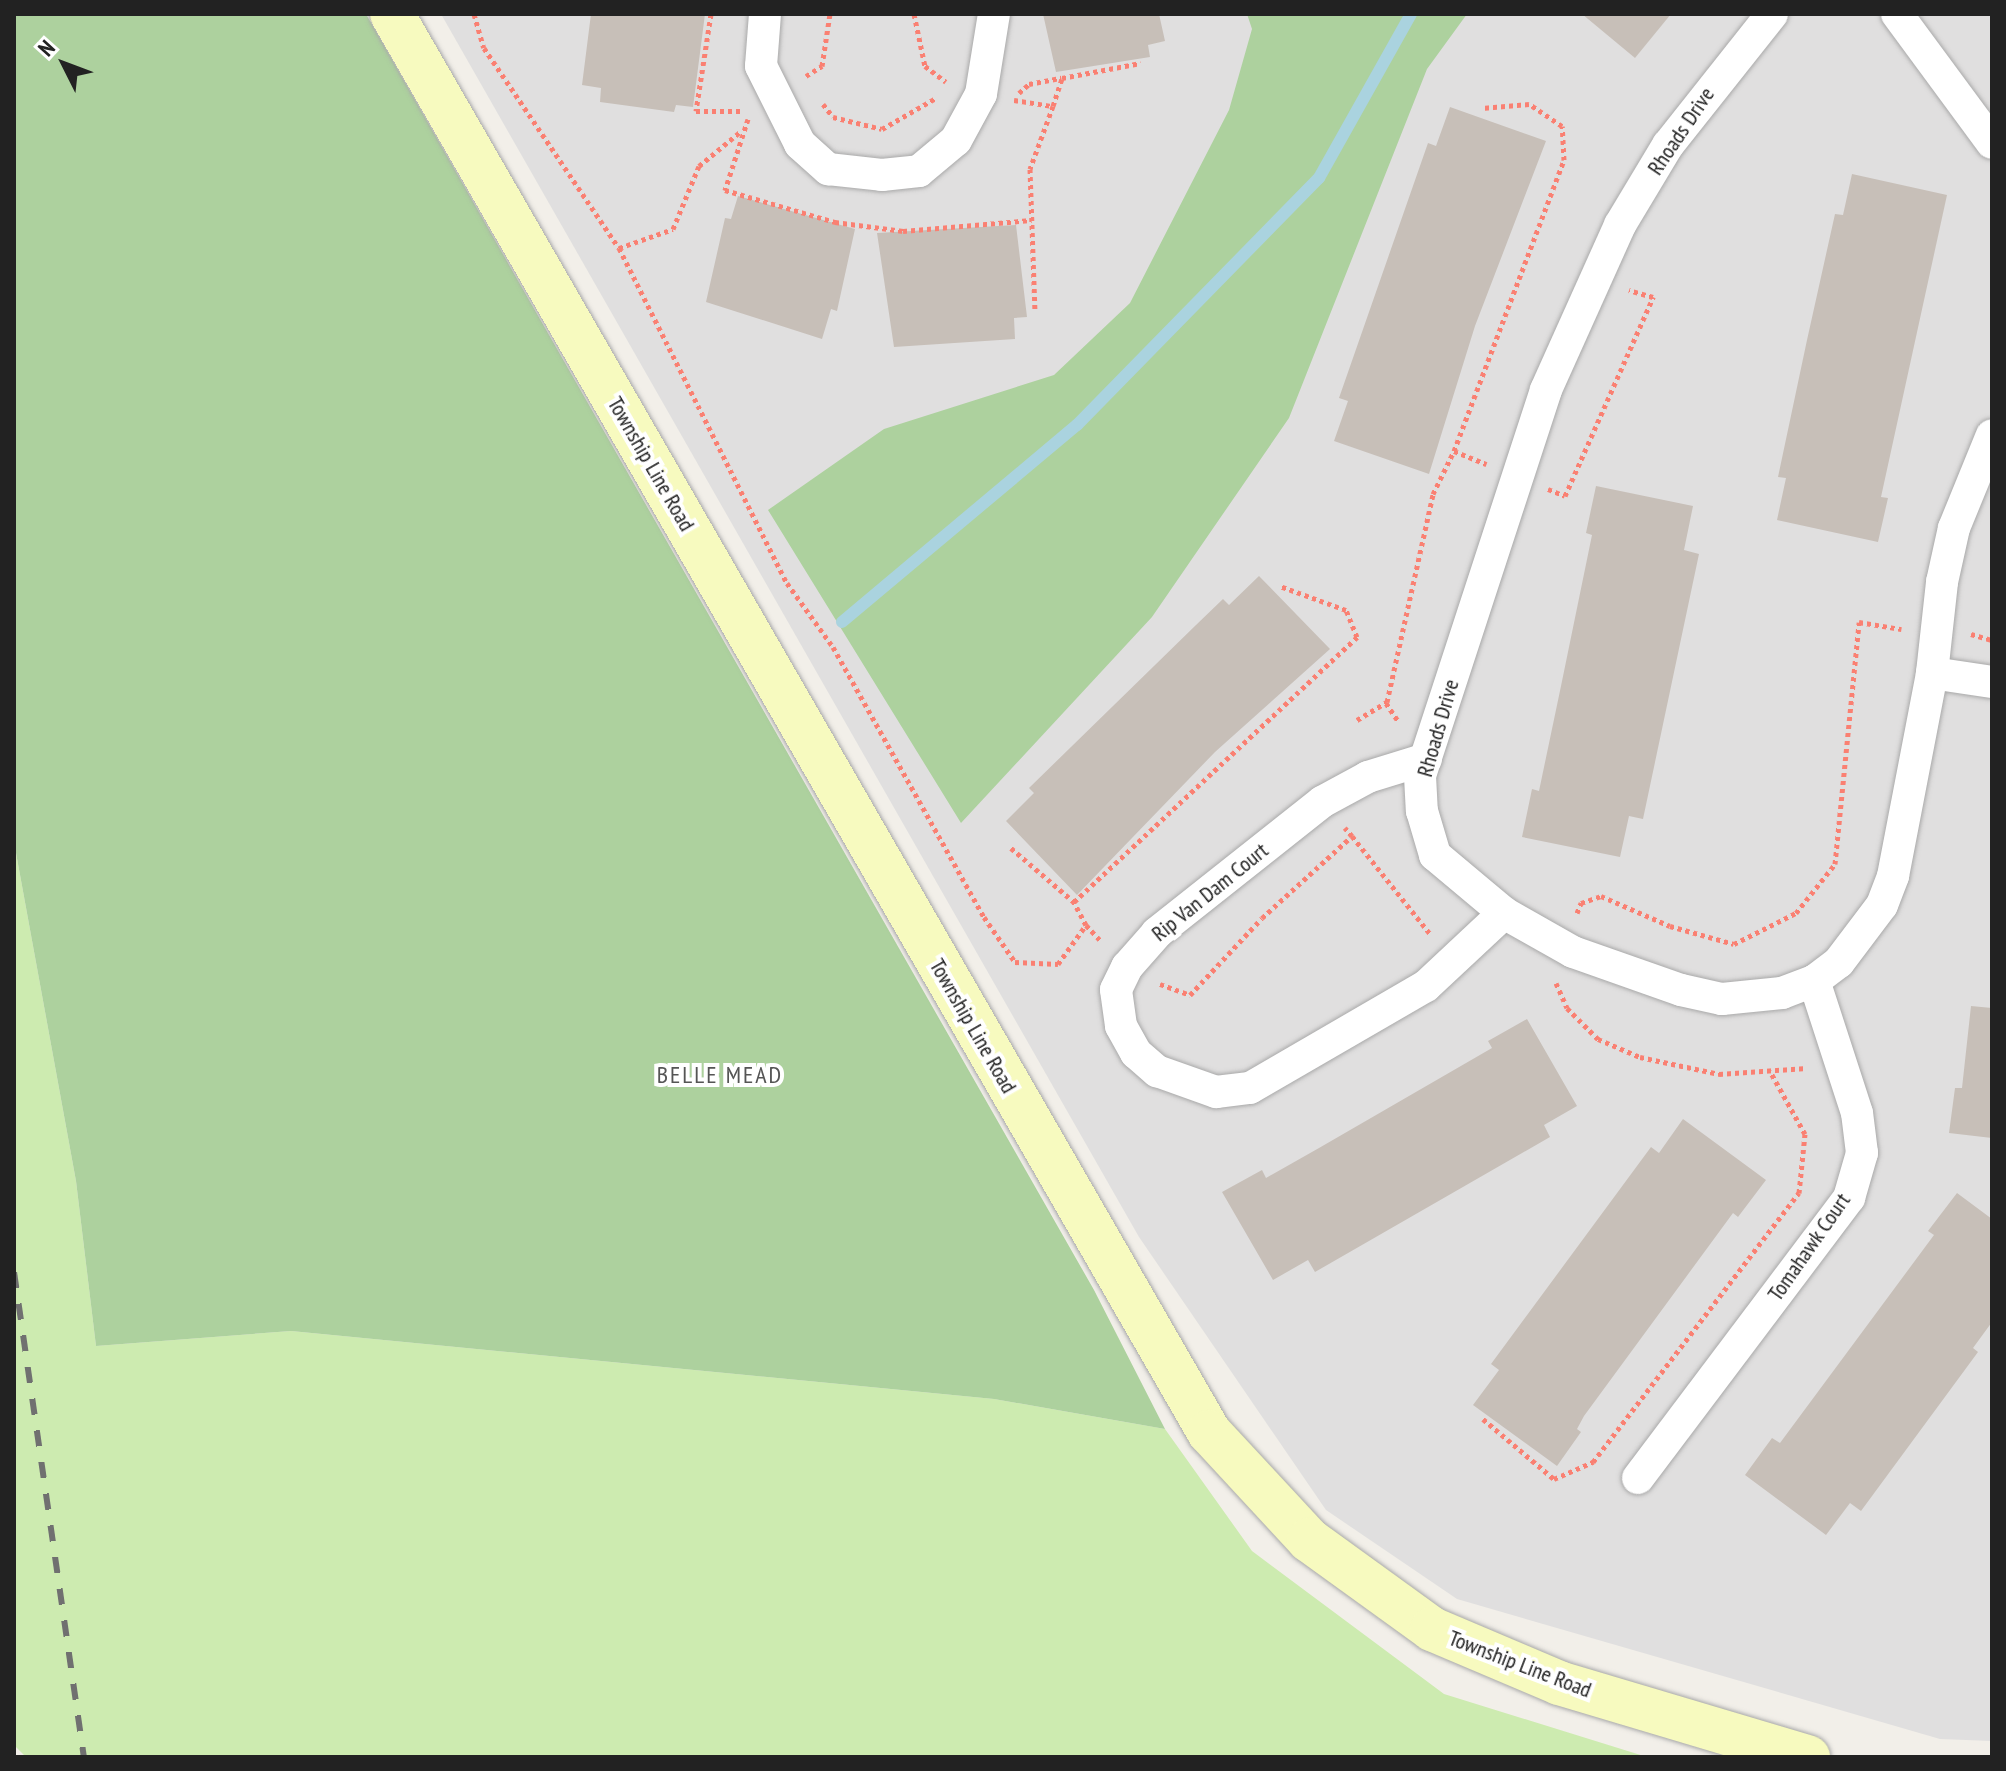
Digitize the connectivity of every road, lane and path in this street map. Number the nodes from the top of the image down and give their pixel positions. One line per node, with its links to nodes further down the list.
1 (392, 14): 47 (street, Township Line Road)
2 (474, 14): 21 (path)
3 (711, 14): 18 (path)
4 (765, 14): 7 (street)
5 (830, 14): 12 (path)
6 (914, 14): 13 (path)
7 (994, 14)
8 (1772, 14): 31 (street, Rhoads Drive)
9 (1897, 14): 20 (street)
10 (1141, 63): 11 (path)
11 (1062, 78): 14 (path); 16 (path)
12 (810, 88)
13 (818, 98)
14 (1012, 99): 15 (path); 16 (path)
15 (1001, 101)
16 (1053, 106): 22 (path)
17 (1482, 108): 24 (path)
18 (753, 110)
19 (740, 132): 21 (path)
20 (1992, 143)
21 (619, 248): 38 (path)
22 (1035, 309)
23 (1992, 435): 29 (street, Rhoads Drive)
24 (1454, 451)
25 (1280, 586): 35 (path)
26 (1906, 630): 37 (path)
27 (1971, 634): 28 (path)
28 (1992, 640)
29 (1932, 673): 30 (street); 42 (street, Rhoads Drive)
30 (1992, 682)
31 (1426, 759): 32 (street, Rip Van Dam Court); 36 (street, Rhoads Drive)
32 (1322, 802): 33 (path); 40 (street, Rip Van Dam Court)
33 (1352, 836): 39 (path); 40 (path)
34 (1011, 848): 35 (path)
35 (1074, 902): 38 (path)
36 (1504, 913): 39 (street, Rip Van Dam Court); 42 (street, Rhoads Drive)
37 (1573, 921)
38 (1086, 925): 40 (path)
39 (1454, 964): 40 (street, Rip Van Dam Court)
40 (1127, 967)
41 (1553, 974): 44 (path)
42 (1814, 981): 43 (street, Tomahawk Court)
43 (1839, 1056): 44 (path); 46 (street, Tomahawk Court)
44 (1770, 1071): 45 (path)
45 (1483, 1419)
46 (1638, 1478)
47 (1808, 1757)

